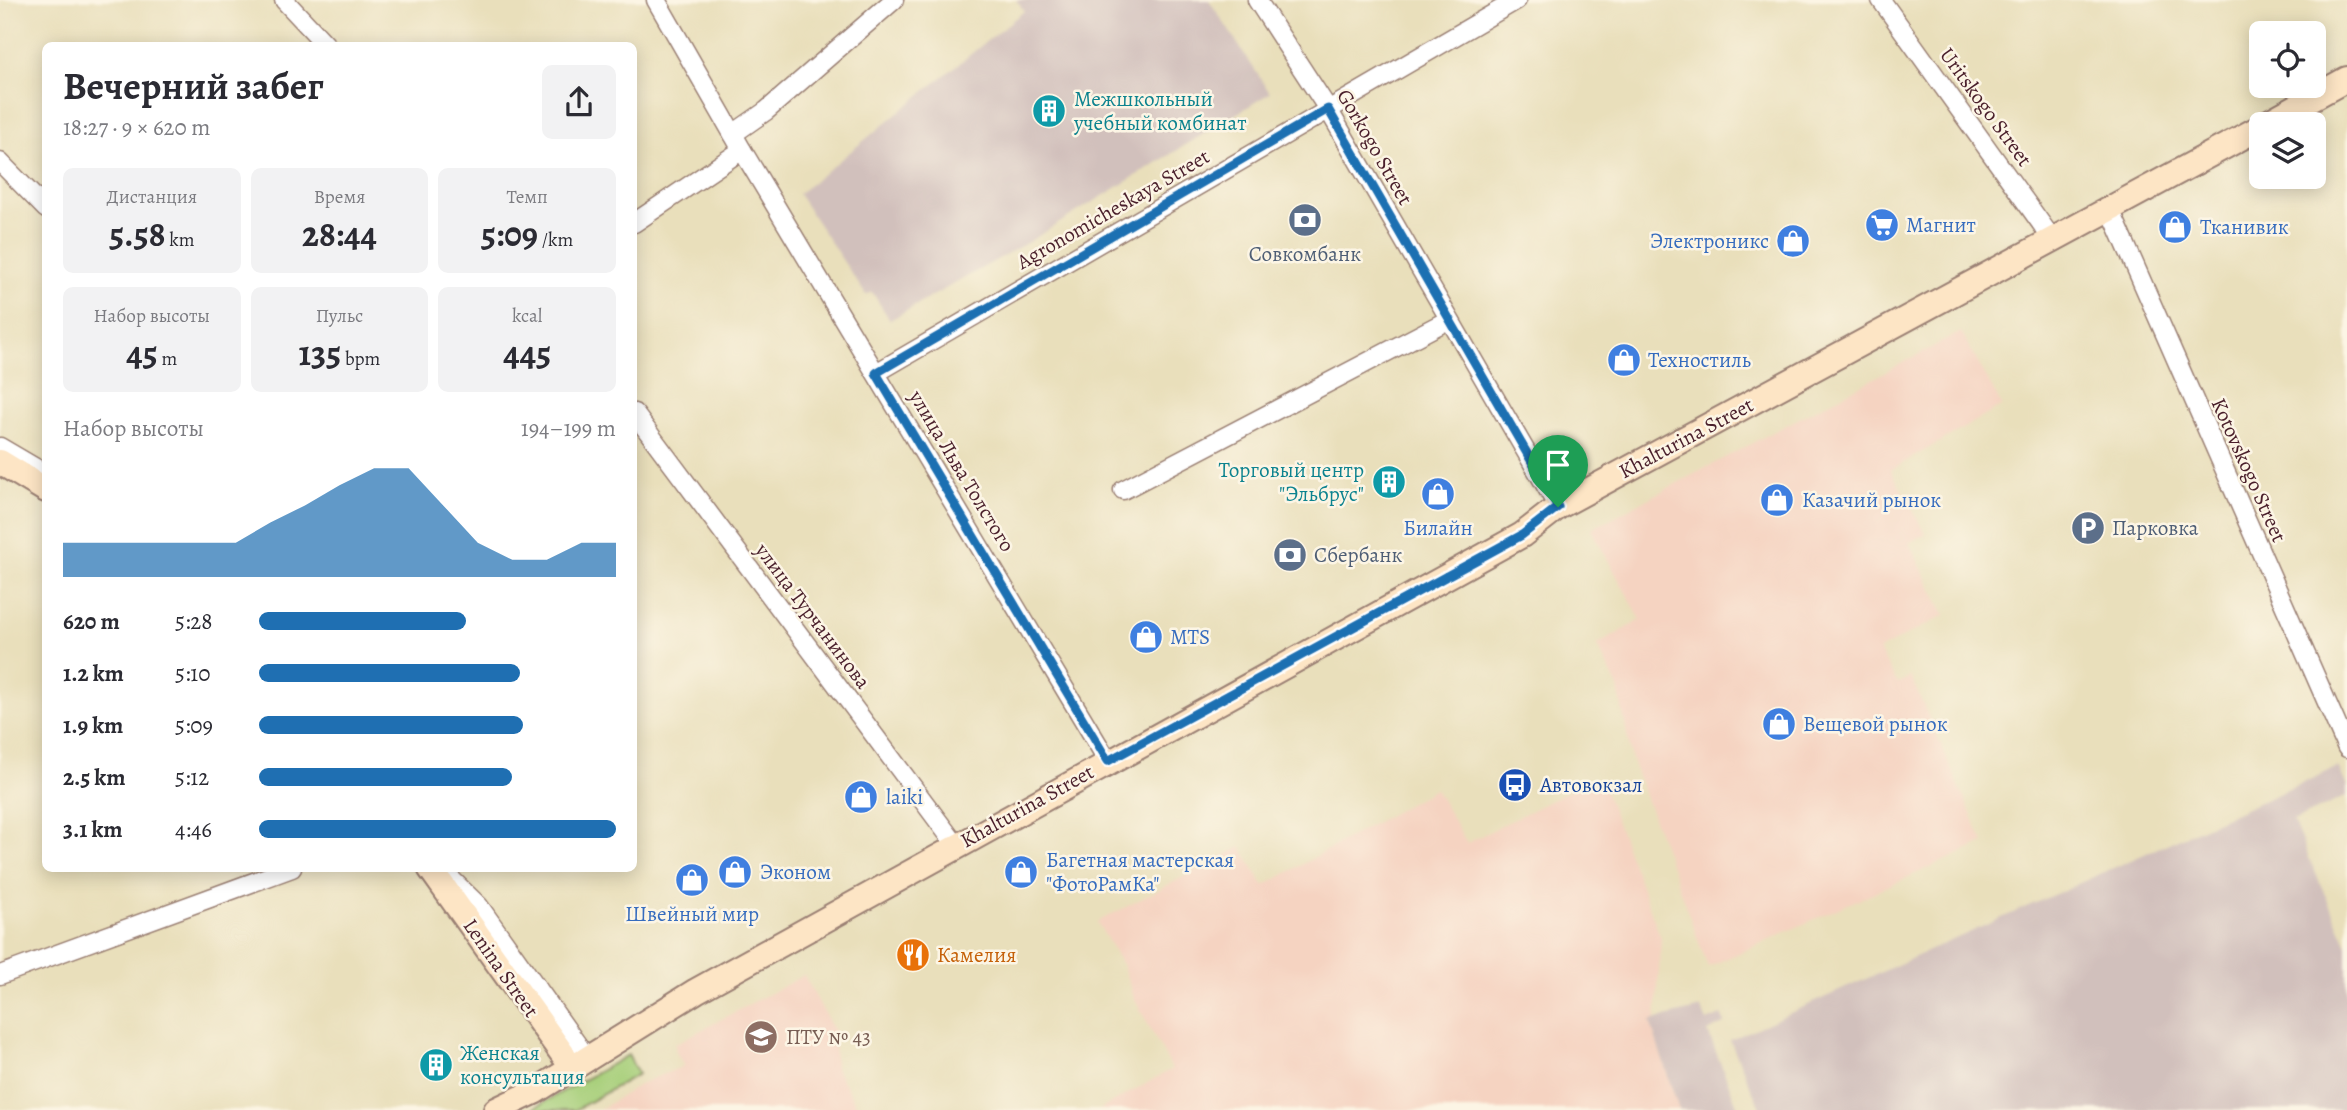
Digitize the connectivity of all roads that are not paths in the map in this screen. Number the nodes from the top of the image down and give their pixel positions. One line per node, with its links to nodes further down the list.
1 (284, 0): 7 (street)
2 (656, 0): 12 (street, улица Льва Толстого)
3 (894, 0): 12 (street)
4 (1258, 0): 9 (street, Gorkogo Street)
5 (1517, 0): 9 (street, Agronomicheskaya Street)
6 (1881, 0): 17 (street, Uritskogo Street)
7 (323, 42)
8 (2347, 79): 10 (street, Khalturina Street)
9 (1328, 109): 18 (street, Gorkogo Street); 19 (street, Agronomicheskaya Street)
10 (2287, 112)
11 (2249, 133): 15 (street, Khalturina Street)
12 (737, 142): 16 (street); 19 (street, улица Льва Толстого)
13 (0, 162): 14 (street)
14 (42, 205)
15 (2110, 209): 17 (street, Khalturina Street); 27 (street, Kotovskogo Street)
16 (637, 221)
17 (2053, 240): 26 (street, Khalturina Street)
18 (1448, 320): 25 (street); 26 (street, Gorkogo Street)
19 (876, 373): 28 (street, улица Льва Толстого)
20 (637, 417): 29 (street, улица Турчанинова)
21 (0, 447): 23 (street)
22 (0, 462): 24 (street)
23 (42, 472)
24 (42, 488)
25 (1123, 490)
26 (1558, 507): 28 (street, Khalturina Street)
27 (2347, 748)
28 (1108, 761): 29 (street, Khalturina Street)
29 (956, 845): 34 (street, Khalturina Street)
30 (281, 872): 33 (street)
31 (433, 872): 34 (street, Lenina Street)
32 (445, 872): 34 (street)
33 (0, 975)
34 (579, 1063): 35 (street, Khalturina Street)
35 (496, 1110)

